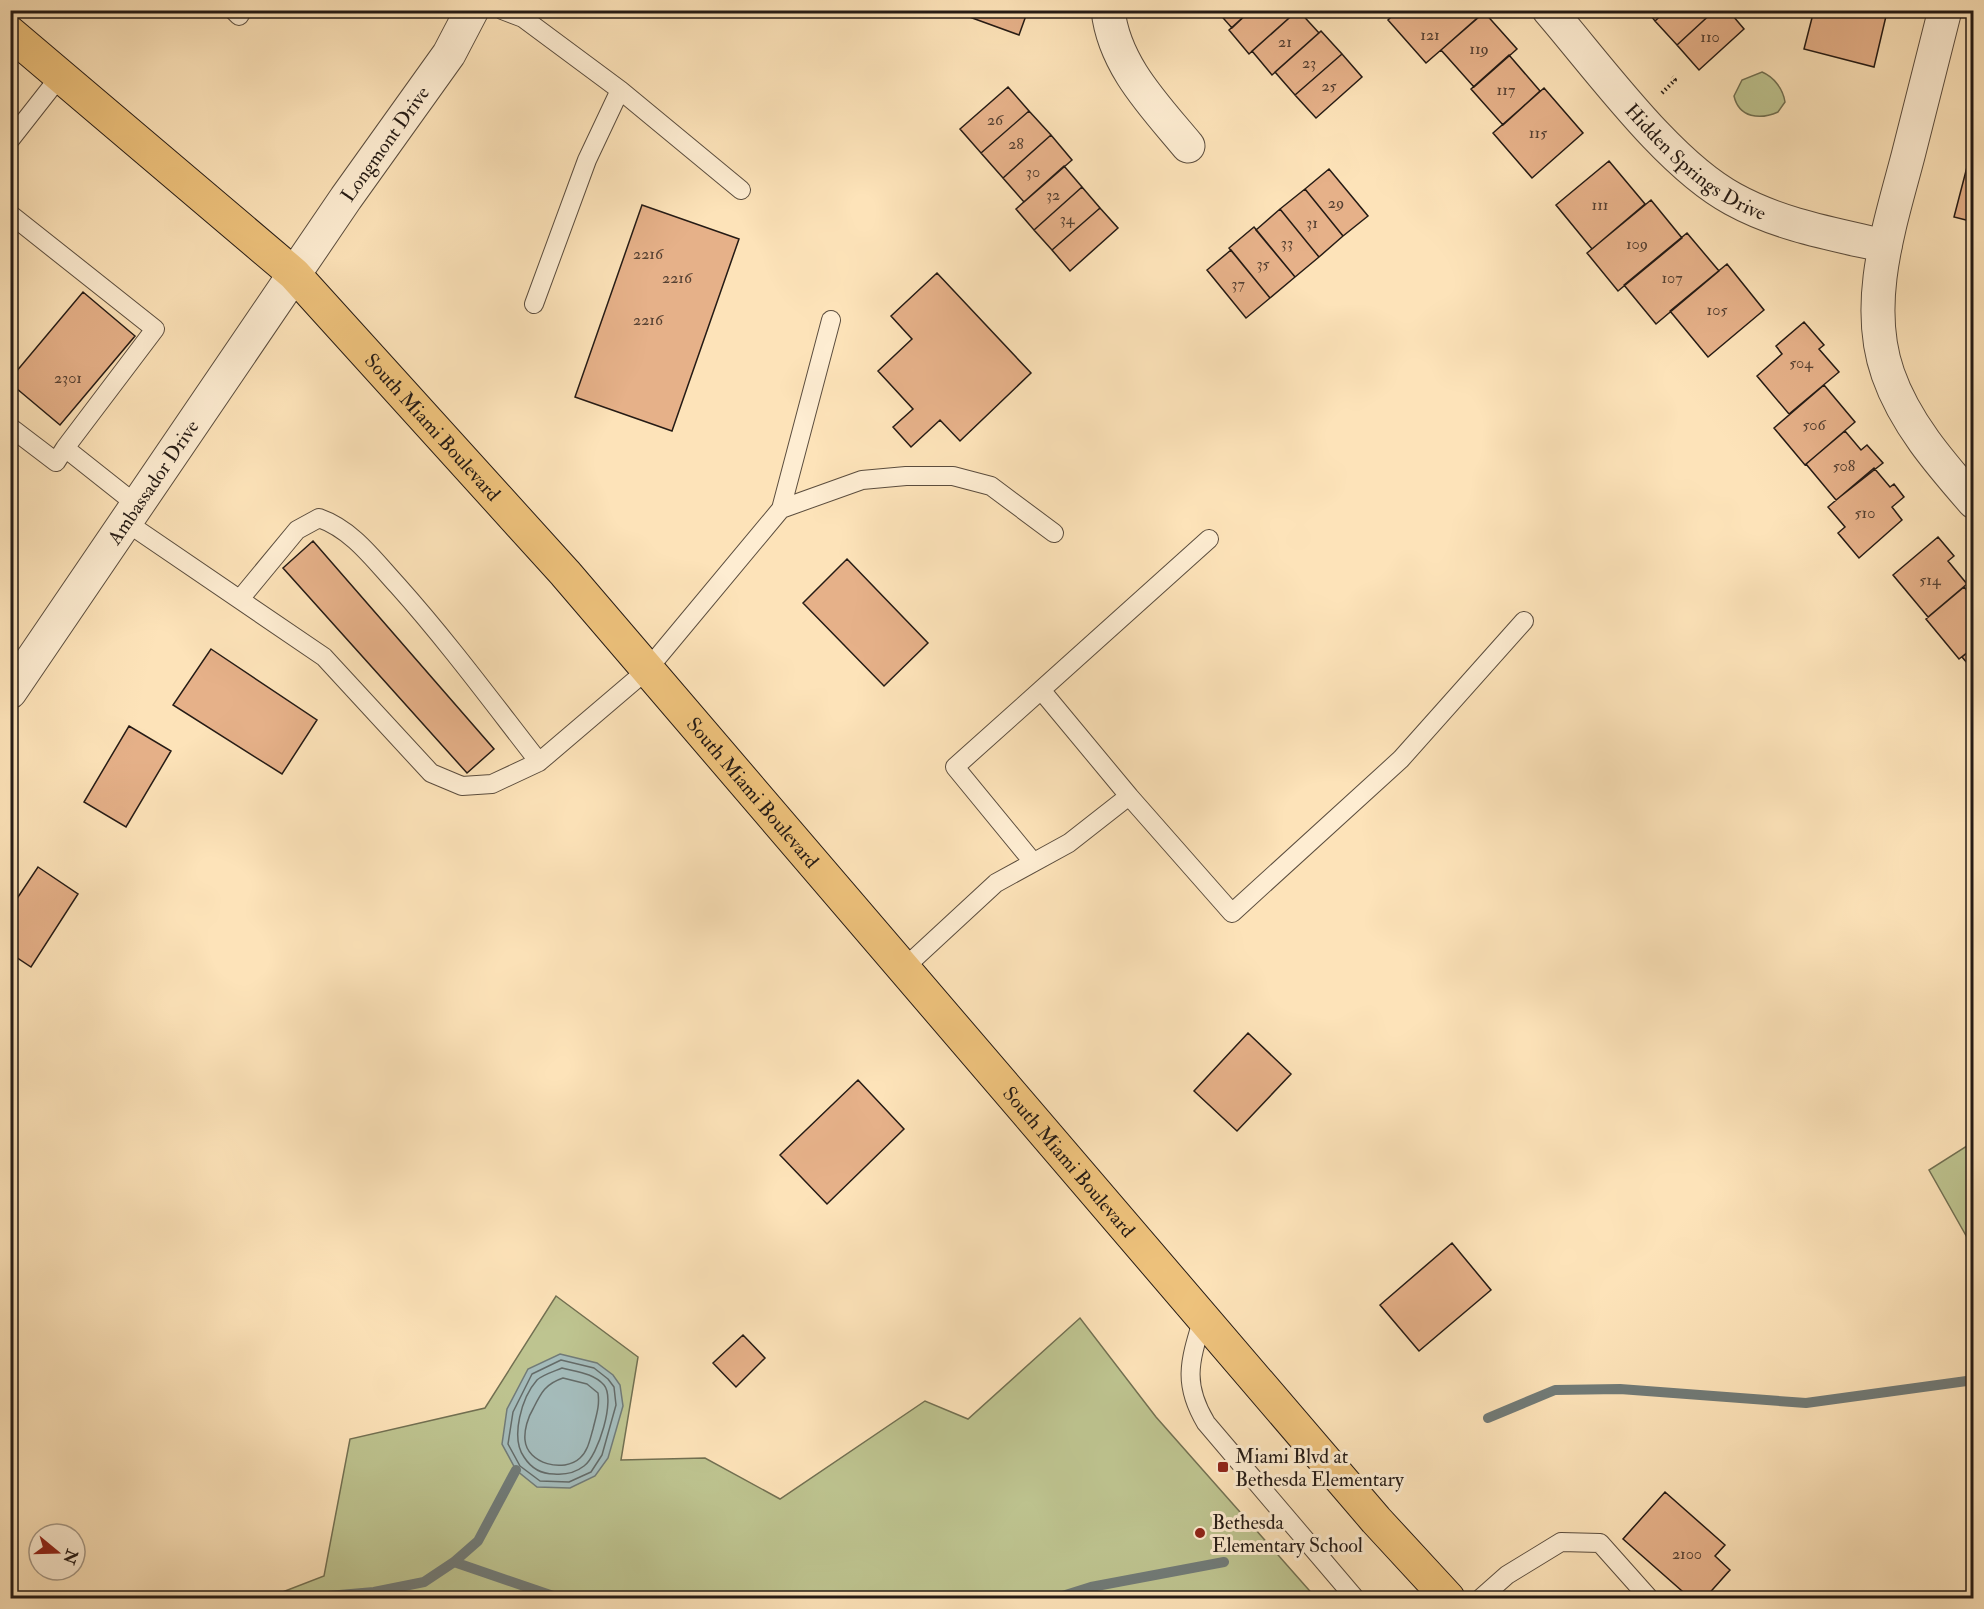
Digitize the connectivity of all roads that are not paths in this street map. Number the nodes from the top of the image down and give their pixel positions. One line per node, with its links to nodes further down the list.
1 (233, 10): 2 (lane)
2 (243, 10)
3 (472, 10): 16 (street, Longmont Drive)
4 (502, 10): 10 (lane)
5 (1108, 10): 12 (street)
6 (1549, 10): 15 (street, Hidden Springs Drive)
7 (1945, 10): 15 (street)
8 (10, 33): 9 (main road, South Miami Boulevard)
9 (61, 75): 11 (lane); 16 (main road, South Miami Boulevard)
10 (620, 90): 13 (lane); 17 (lane)
11 (10, 140)
12 (1188, 146)
13 (741, 190)
14 (10, 214): 20 (lane)
15 (1885, 246): 21 (street)
16 (294, 274): 23 (street, Ambassador Drive); 28 (main road, South Miami Boulevard)
17 (534, 304)
18 (831, 320): 22 (lane)
19 (10, 428): 20 (lane)
20 (65, 448): 23 (lane)
21 (1974, 502)
22 (781, 509): 24 (lane); 28 (lane)
23 (132, 513): 26 (lane); 30 (street, Ambassador Drive)
24 (1054, 532)
25 (1209, 539): 29 (lane)
26 (240, 599): 31 (lane); 31 (lane)
27 (1524, 621): 32 (lane)
28 (647, 669): 31 (lane); 34 (main road, South Miami Boulevard)
29 (1041, 690): 32 (lane); 33 (lane)
30 (10, 692)
31 (539, 762)
32 (1129, 796): 33 (lane)
33 (1033, 862): 34 (lane)
34 (903, 969): 35 (main road, South Miami Boulevard)
35 (1203, 1318): 36 (lane); 37 (main road, South Miami Boulevard)
36 (1355, 1599)
37 (1449, 1599)
38 (1481, 1599): 39 (lane)
39 (1649, 1599)

